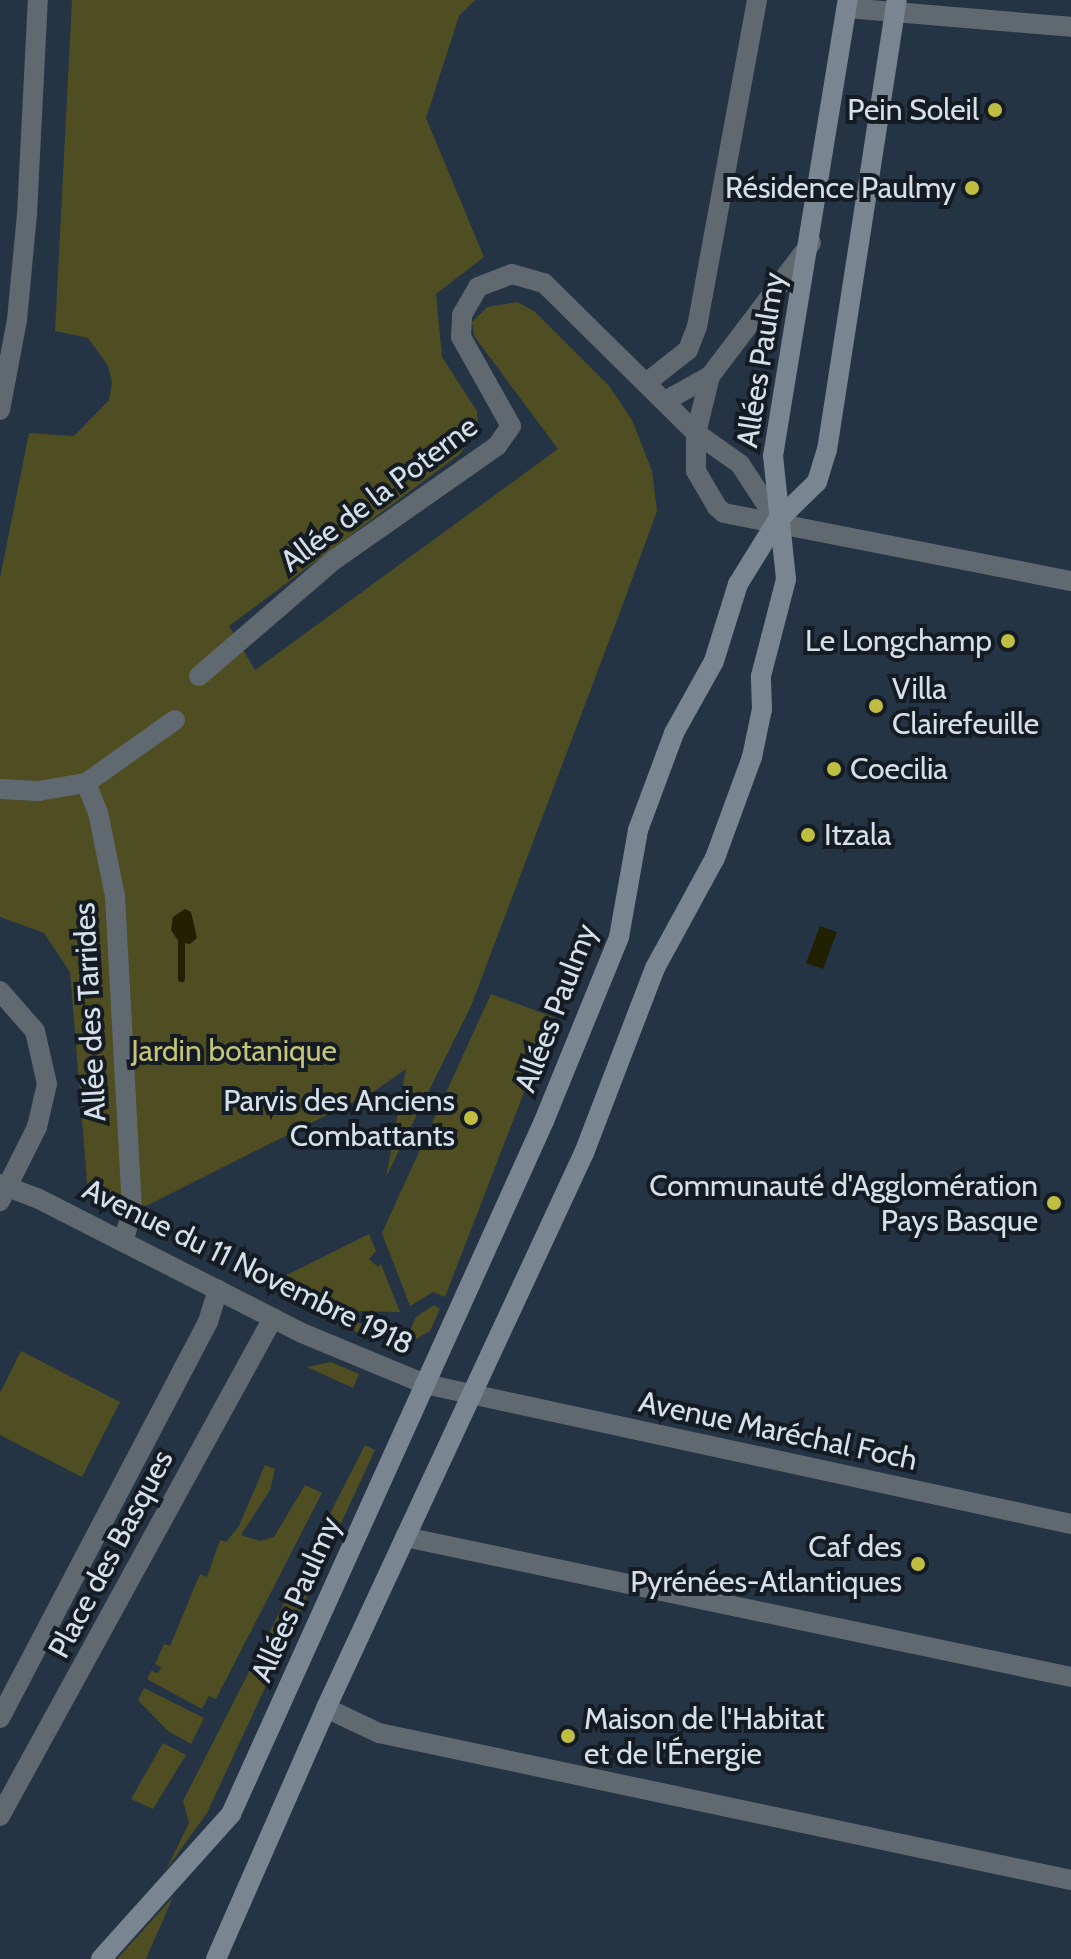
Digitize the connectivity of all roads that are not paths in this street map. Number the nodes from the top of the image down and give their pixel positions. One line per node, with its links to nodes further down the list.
1 (38, 0): 9 (street)
2 (757, 0): 8 (street)
3 (848, 4): 4 (street); 6 (main road, Allées Paulmy)
4 (896, 7): 5 (street); 13 (main road)
5 (1071, 27)
6 (811, 243): 7 (street); 13 (main road, Allées Paulmy)
7 (710, 376): 10 (street); 12 (street)
8 (646, 383): 10 (street, Allée de la Poterne); 15 (street, Allée de la Poterne)
9 (2, 385): 11 (street)
10 (665, 401): 12 (street, Allée de la Poterne)
11 (0, 410)
12 (696, 433): 13 (street, Allée de la Poterne); 13 (street)
13 (777, 521): 14 (street); 24 (main road, Allées Paulmy); 25 (main road)
14 (1071, 581)
15 (199, 676)
16 (175, 720): 17 (street)
17 (86, 783): 18 (street); 21 (street, Allée des Tarrides)
18 (0, 789)
19 (0, 991): 20 (street)
20 (3, 1191): 21 (street, Avenue du 11 Novembre 1918)
21 (123, 1241): 22 (street, Avenue du 11 Novembre 1918)
22 (218, 1289): 23 (street, Avenue du 11 Novembre 1918); 30 (street, Place des Basques)
23 (273, 1318): 24 (street, Avenue du 11 Novembre 1918); 31 (street, Place des Basques)
24 (425, 1384): 25 (street, Avenue du 11 Novembre 1918); 33 (main road, Allées Paulmy)
25 (473, 1394): 26 (street, Avenue Maréchal Foch); 27 (main road)
26 (1071, 1524)
27 (405, 1537): 28 (street); 29 (main road)
28 (1071, 1677)
29 (326, 1708): 32 (street); 34 (main road)
30 (0, 1718)
31 (0, 1816)
32 (1071, 1880)
33 (101, 1959)
34 (216, 1959)

